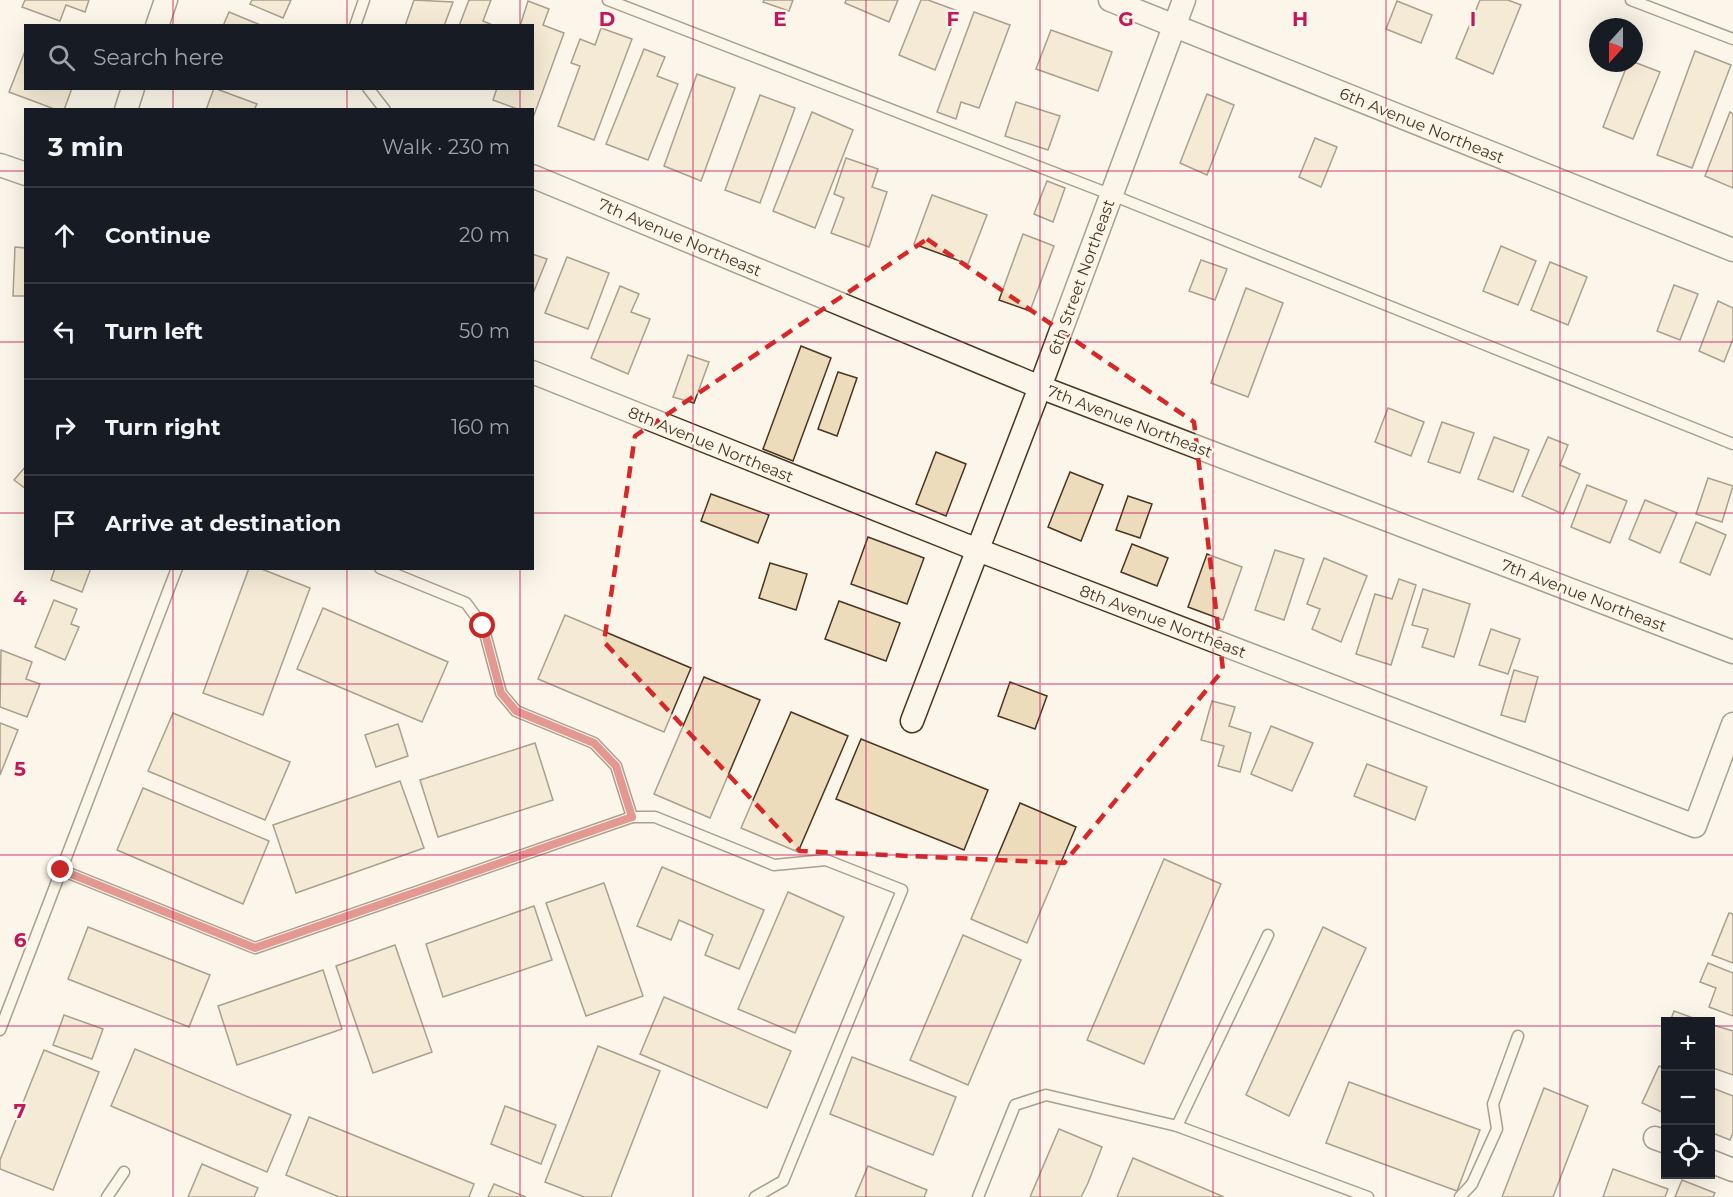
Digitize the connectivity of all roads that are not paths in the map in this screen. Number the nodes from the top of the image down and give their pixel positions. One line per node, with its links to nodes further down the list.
1 (166, 0): 7 (street)
2 (364, 0): 8 (lane)
3 (608, 0): 18 (lane)
4 (1110, 0): 9 (street, 6th Avenue Northeast)
5 (1184, 0): 9 (street, 6th Street Northeast)
6 (1632, 0): 10 (lane)
7 (158, 24)
8 (356, 24)
9 (1175, 26): 18 (street, 6th Street Northeast); 19 (street, 6th Avenue Northeast)
10 (1733, 39)
11 (133, 90): 13 (street)
12 (370, 90): 14 (lane)
13 (127, 108)
14 (383, 108)
15 (0, 165): 16 (street)
16 (24, 173)
17 (534, 177): 21 (street, 7th Avenue Northeast)
18 (1112, 195): 21 (street, 6th Street Northeast); 22 (lane)
19 (1733, 250)
20 (534, 373): 23 (street, 8th Avenue Northeast)
21 (1040, 387): 23 (street, 6th Street Northeast); 26 (street, 7th Avenue Northeast)
22 (1733, 444)
23 (978, 550): 27 (street, 6th Street Northeast); 28 (street, 8th Avenue Northeast)
24 (176, 570): 30 (lane)
25 (385, 570): 29 (lane)
26 (1733, 652)
27 (912, 721)
28 (1733, 724)
29 (632, 817): 30 (lane); 39 (lane)
30 (61, 870): 32 (lane)
31 (1268, 935): 34 (lane)
32 (0, 1030)
33 (1518, 1036): 42 (lane)
34 (1177, 1126): 40 (lane); 41 (lane)
35 (1715, 1163): 36 (street)
36 (1733, 1170)
37 (124, 1172): 38 (lane)
38 (107, 1197)
39 (755, 1197)
40 (978, 1197)
41 (1368, 1197)
42 (1460, 1197)

